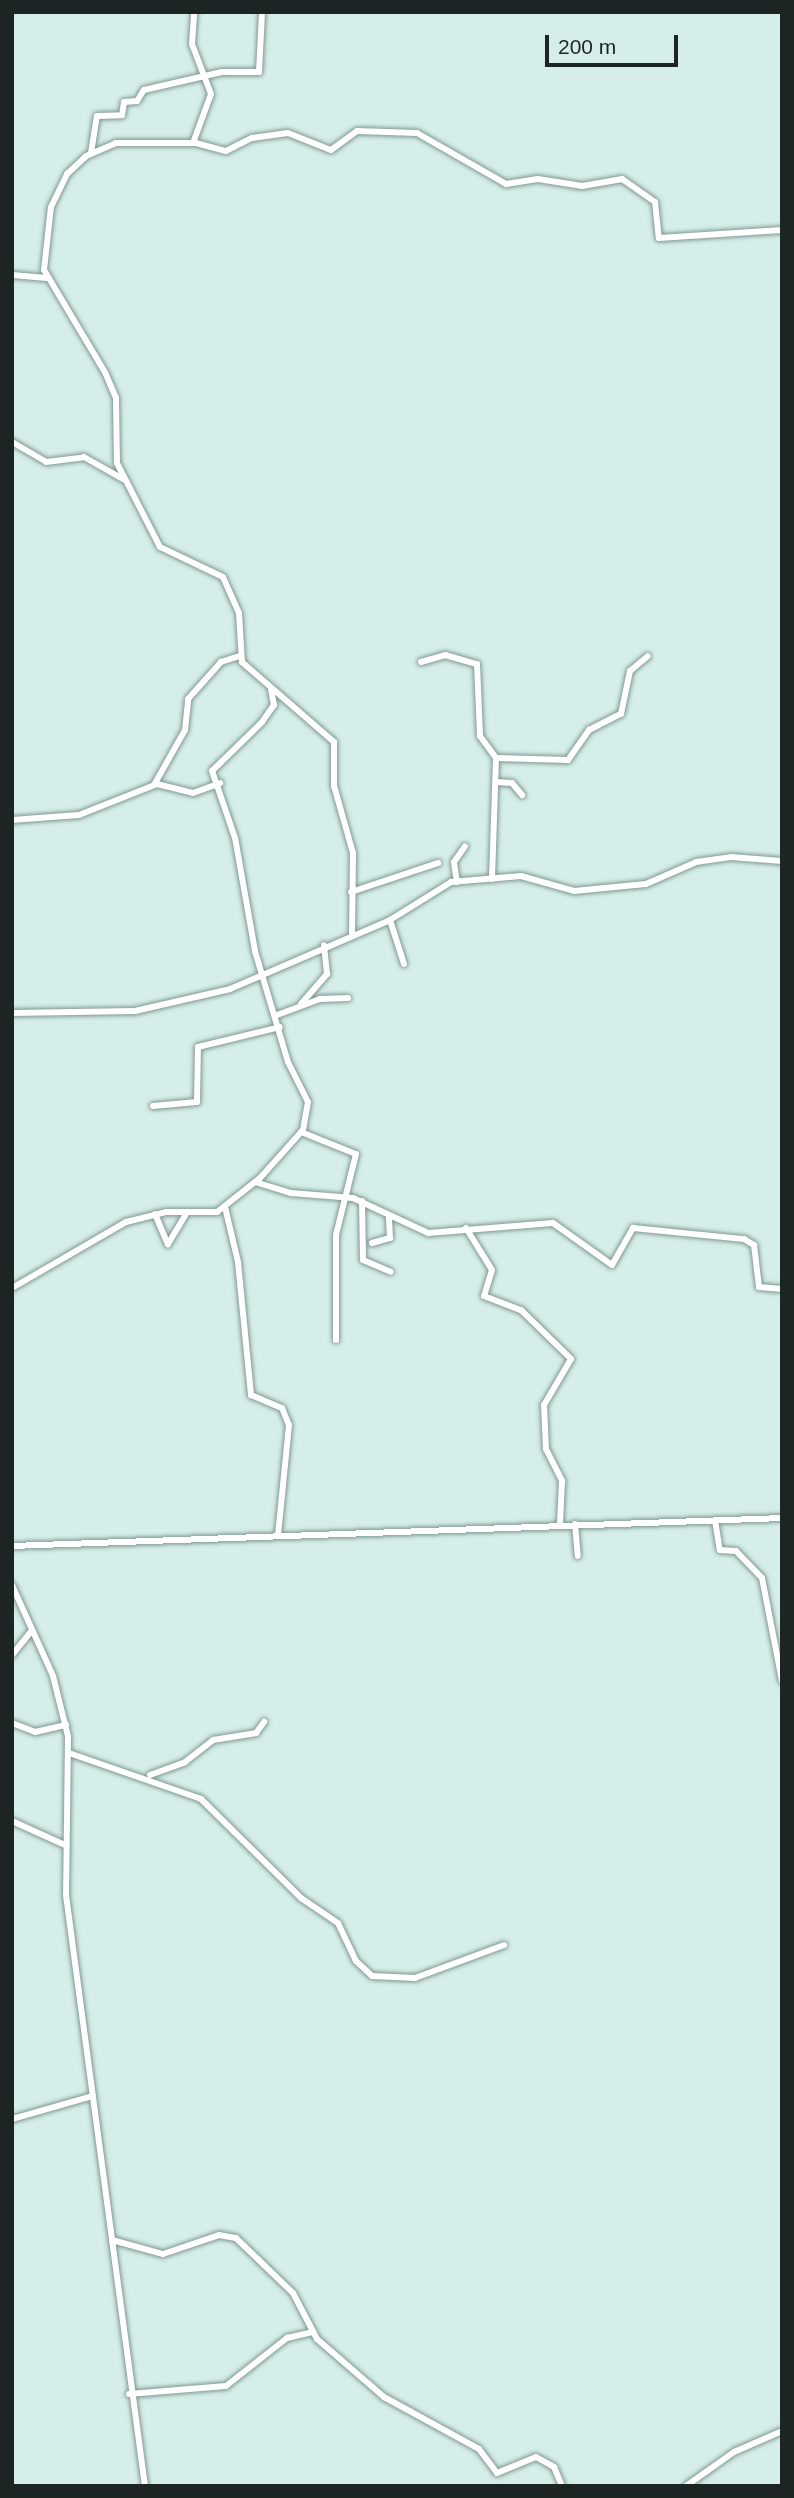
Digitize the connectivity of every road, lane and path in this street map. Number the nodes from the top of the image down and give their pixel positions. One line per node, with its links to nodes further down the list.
1 (194, 12): 3 (street)
2 (262, 12): 3 (street)
3 (208, 74): 4 (street); 5 (street)
4 (193, 143): 5 (street); 6 (street)
5 (91, 152): 8 (street)
6 (782, 230)
7 (12, 275): 8 (street)
8 (47, 278): 10 (street)
9 (12, 442): 10 (street)
10 (123, 479): 11 (street)
11 (239, 656): 14 (street); 18 (street)
12 (648, 656): 15 (street)
13 (421, 662): 15 (street)
14 (271, 690): 16 (street); 26 (street)
15 (496, 758): 17 (street)
16 (220, 782): 18 (street); 31 (street)
17 (497, 782): 19 (street); 24 (street)
18 (153, 785): 20 (street)
19 (522, 795)
20 (12, 820)
21 (465, 846): 25 (street)
22 (782, 862): 24 (street)
23 (438, 863): 26 (street)
24 (492, 879): 25 (street)
25 (457, 882): 27 (street)
26 (351, 892): 28 (street)
27 (390, 920): 28 (street); 30 (street)
28 (352, 936): 29 (street)
29 (324, 945): 31 (street); 33 (street)
30 (404, 964)
31 (263, 977): 34 (street); 35 (street)
32 (348, 998): 33 (street)
33 (301, 1004): 35 (street)
34 (12, 1013)
35 (277, 1015): 36 (street)
36 (280, 1027): 37 (street); 38 (street)
37 (153, 1106)
38 (301, 1132): 39 (street); 40 (street)
39 (254, 1182): 40 (street); 42 (street)
40 (350, 1197): 41 (street); 51 (street)
41 (362, 1201): 45 (street); 48 (street)
42 (225, 1207): 44 (street); 56 (street)
43 (155, 1214): 44 (street); 44 (street); 49 (street)
44 (186, 1214)
45 (389, 1216): 46 (street); 47 (street)
46 (466, 1228): 50 (street); 54 (street)
47 (372, 1243)
48 (391, 1272)
49 (12, 1289)
50 (782, 1289)
51 (336, 1340)
52 (782, 1518): 53 (street)
53 (715, 1520): 55 (street); 62 (street)
54 (560, 1524): 55 (street); 56 (street)
55 (575, 1524): 58 (street)
56 (278, 1535): 57 (street)
57 (12, 1546)
58 (578, 1556)
59 (12, 1585): 60 (street)
60 (32, 1630): 61 (street); 65 (street)
61 (12, 1655)
62 (782, 1681)
63 (264, 1722): 67 (street)
64 (12, 1723): 65 (street)
65 (66, 1725): 66 (street)
66 (69, 1757): 67 (street); 69 (street)
67 (149, 1776): 70 (street)
68 (12, 1821): 69 (street)
69 (67, 1846): 71 (street)
70 (504, 1945)
71 (93, 2096): 72 (street); 73 (street)
72 (12, 2119)
73 (111, 2240): 74 (street); 75 (street)
74 (313, 2332): 75 (street); 78 (street)
75 (129, 2394): 77 (street)
76 (782, 2431): 79 (street)
77 (145, 2486)
78 (562, 2486)
79 (686, 2486)

